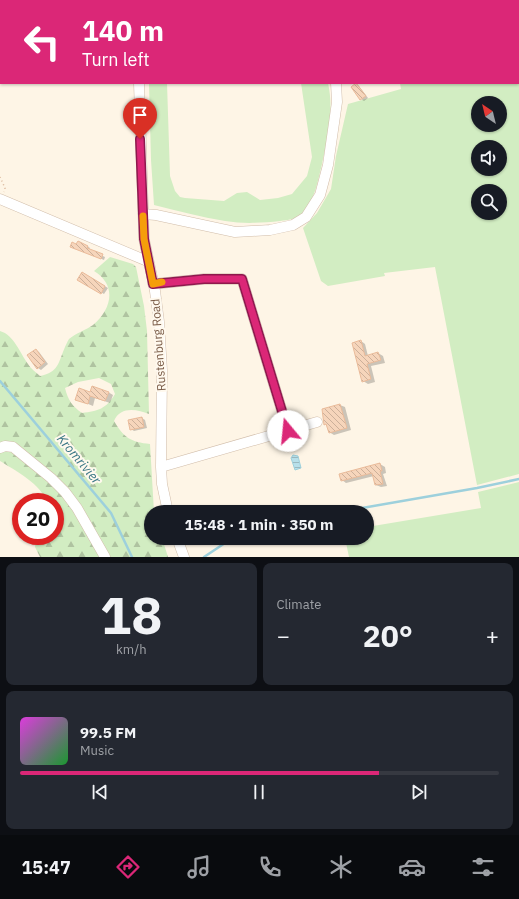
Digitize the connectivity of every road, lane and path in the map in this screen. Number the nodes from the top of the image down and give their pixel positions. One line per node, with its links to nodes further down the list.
1 (139, 84): 5 (street, Rustenburg Road)
2 (336, 84): 5 (street)
3 (0, 177): 4 (path)
4 (2, 196): 6 (street)
5 (143, 214): 6 (street, Rustenburg Road)
6 (147, 261): 7 (street, Rustenburg Road)
7 (153, 284): 9 (street); 11 (street, Rustenburg Road)
8 (317, 422): 9 (street)
9 (288, 431): 11 (street)
10 (0, 448): 14 (street)
11 (161, 467): 12 (street, Rustenburg Road)
12 (166, 505)
13 (180, 545): 15 (street)
14 (105, 557)
15 (184, 557)

